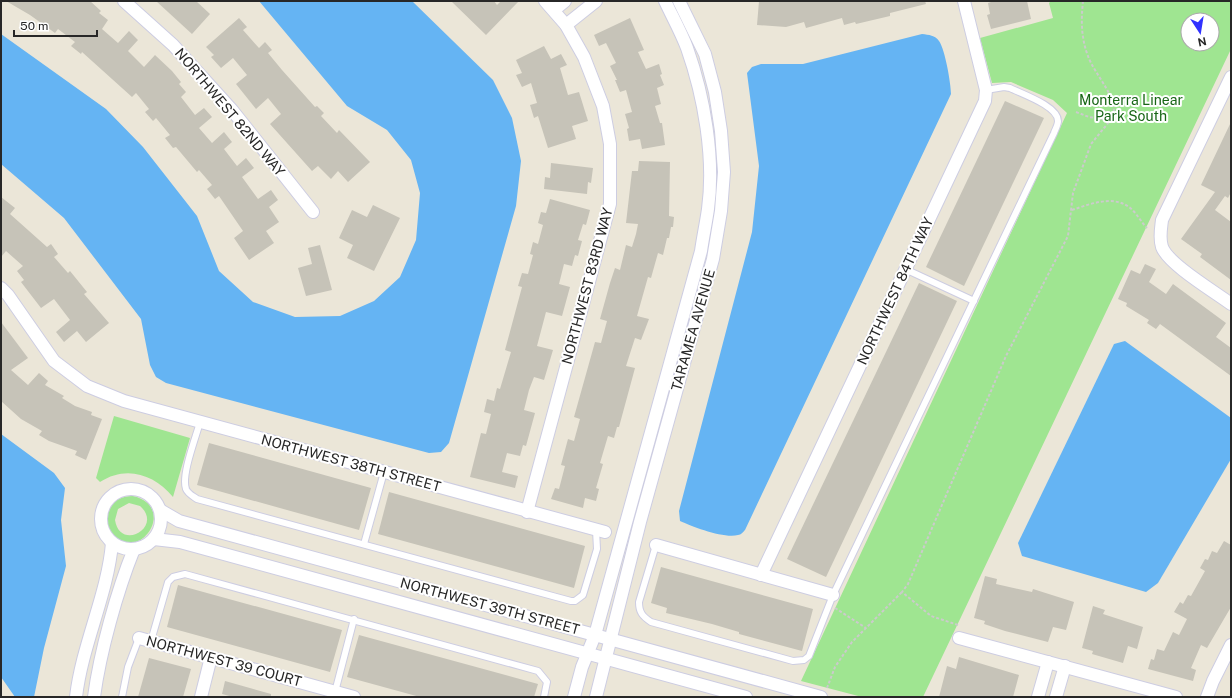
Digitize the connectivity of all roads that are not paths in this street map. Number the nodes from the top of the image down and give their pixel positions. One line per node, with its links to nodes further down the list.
1 (565, 1): 7 (street)
2 (596, 1): 8 (street)
3 (665, 1): 29 (street, TARAMEA AVENUE)
4 (679, 1): 31 (street, TARAMEA AVENUE)
5 (964, 1): 10 (street, NORTHWEST 84TH WAY)
6 (130, 3): 11 (street, NORTHWEST 82ND WAY)
7 (549, 5): 8 (street, NORTHWEST 83RD WAY)
8 (566, 25): 19 (street, NORTHWEST 83RD WAY)
9 (1231, 77): 15 (street)
10 (986, 90): 12 (street, NORTHWEST 84TH WAY); 14 (lane)
11 (313, 212)
12 (906, 269): 14 (lane); 26 (street, NORTHWEST 84TH WAY)
13 (1, 288): 16 (street, NORTHWEST 38TH STREET)
14 (974, 301): 27 (lane)
15 (1231, 304)
16 (200, 422): 17 (street, NORTHWEST 38TH STREET); 23 (lane)
17 (384, 472): 19 (street, NORTHWEST 38TH STREET); 23 (lane)
18 (160, 510): 21 (street); 22 (street); 29 (street, NORTHWEST 39TH STREET)
19 (527, 512): 20 (street, NORTHWEST 38TH STREET)
20 (600, 531): 23 (lane)
21 (154, 539): 25 (street); 35 (street, NORTHWEST 39TH STREET)
22 (112, 543): 25 (street); 42 (street)
23 (364, 544)
24 (656, 545): 26 (street); 27 (lane)
25 (134, 549): 43 (street)
26 (761, 575): 27 (street)
27 (833, 595)
28 (354, 619): 33 (lane); 40 (lane); 47 (lane)
29 (596, 635): 31 (street, NORTHWEST 39TH STREET); 35 (street, TARAMEA AVENUE)
30 (139, 638): 33 (street, NORTHWEST 39 COURT); 44 (lane)
31 (610, 638): 37 (street, TARAMEA AVENUE); 41 (street, NORTHWEST 39TH STREET)
32 (959, 638): 38 (street)
33 (152, 641): 36 (street, NORTHWEST 39 COURT)
34 (1231, 644): 54 (street)
35 (588, 653): 37 (street, NORTHWEST 39TH STREET); 48 (street, TARAMEA AVENUE)
36 (211, 657): 40 (street, NORTHWEST 39 COURT); 45 (street)
37 (606, 658): 49 (street, TARAMEA AVENUE); 50 (street, NORTHWEST 39TH STREET)
38 (1048, 662): 39 (street); 51 (street)
39 (1065, 666): 52 (street); 53 (street)
40 (335, 692): 46 (street, NORTHWEST 39 COURT)
41 (824, 693)
42 (76, 697)
43 (94, 697)
44 (122, 697)
45 (201, 697)
46 (354, 697)
47 (544, 697)
48 (574, 697)
49 (596, 697)
50 (746, 697)
51 (1038, 697)
52 (1056, 697)
53 (1176, 697)
54 (1208, 697)

